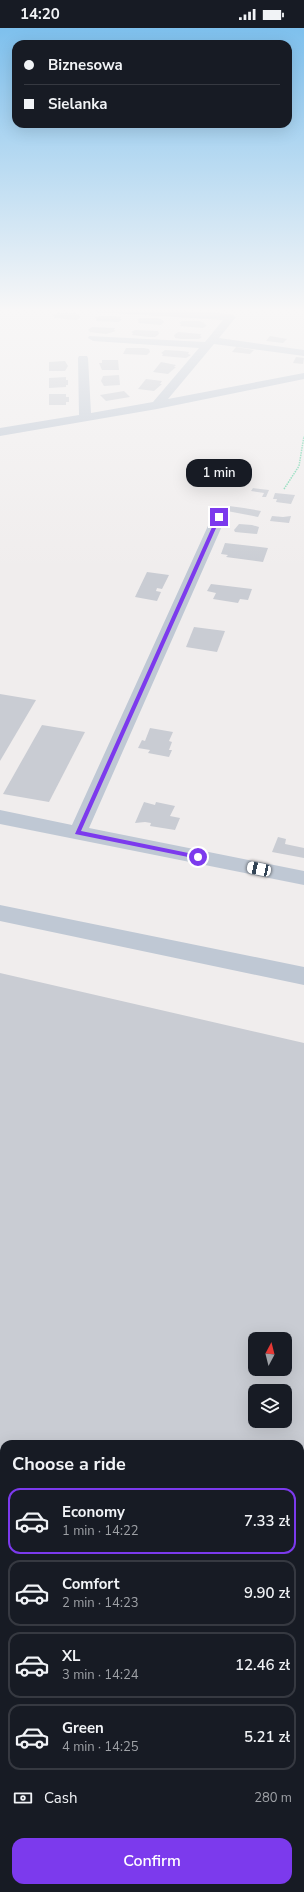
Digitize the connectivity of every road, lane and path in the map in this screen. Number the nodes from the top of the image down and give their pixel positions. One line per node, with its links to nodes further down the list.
1 (84, 396): 5 (street)
2 (165, 396): 4 (street)
3 (203, 396): 4 (street)
4 (158, 405): 5 (street)
5 (85, 417): 6 (street)
6 (0, 432)
7 (304, 436): 8 (path)
8 (284, 489)
9 (219, 517): 11 (street)
10 (0, 817): 11 (street)
11 (78, 832): 12 (street)
12 (304, 878)
13 (0, 913): 14 (street)
14 (304, 976)

